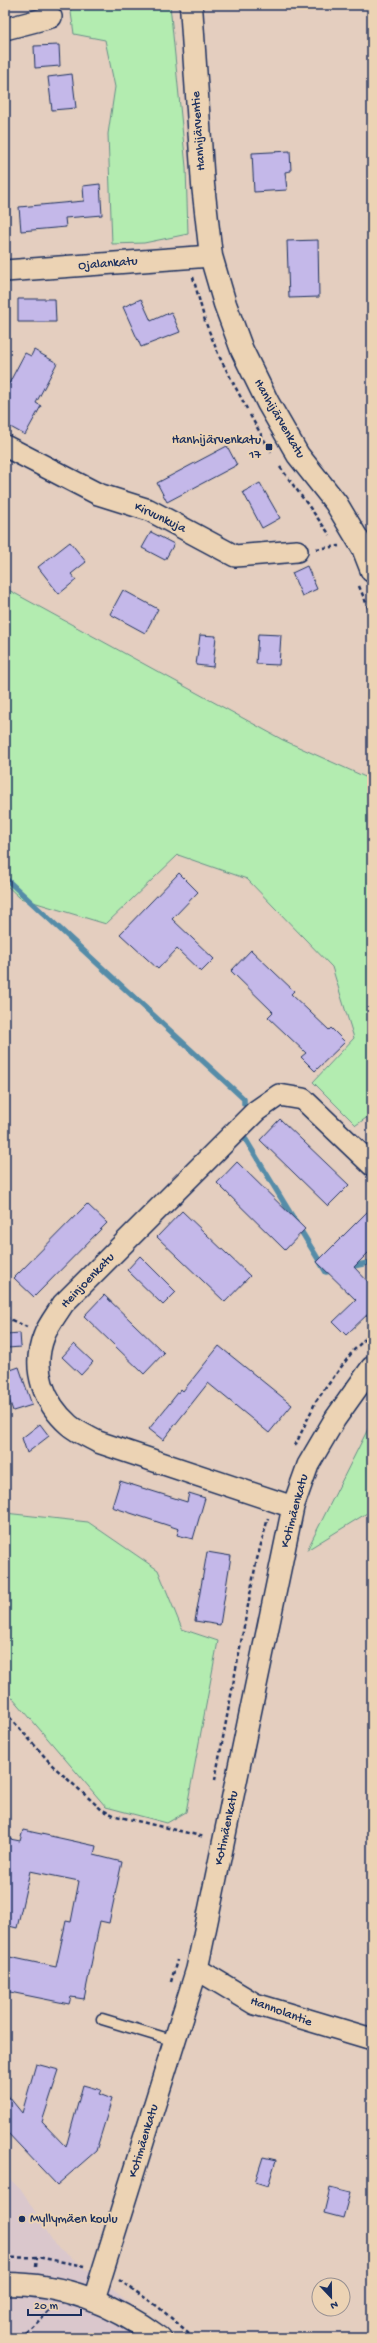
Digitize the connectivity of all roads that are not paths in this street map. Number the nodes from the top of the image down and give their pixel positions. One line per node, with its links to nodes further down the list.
1 (191, 5): 4 (street, Hanhijärventie)
2 (51, 17): 3 (street)
3 (5, 29)
4 (211, 256): 5 (street, Ojalankatu); 8 (street, Hanhijärvenkatu)
5 (5, 271)
6 (5, 446): 7 (street, Kirvunkuja)
7 (297, 551)
8 (372, 571)
9 (372, 1165): 11 (street, Heinjoenkatu)
10 (372, 1367): 11 (street, Kotimäenkatu)
11 (294, 1507): 12 (street, Kotimäenkatu)
12 (197, 1969): 14 (street, Hannolantie); 15 (street, Kotimäenkatu)
13 (102, 2019): 15 (lane)
14 (372, 2039)
15 (175, 2041): 17 (street, Kotimäenkatu)
16 (5, 2284): 17 (street)
17 (94, 2298): 18 (street)
18 (160, 2338)

